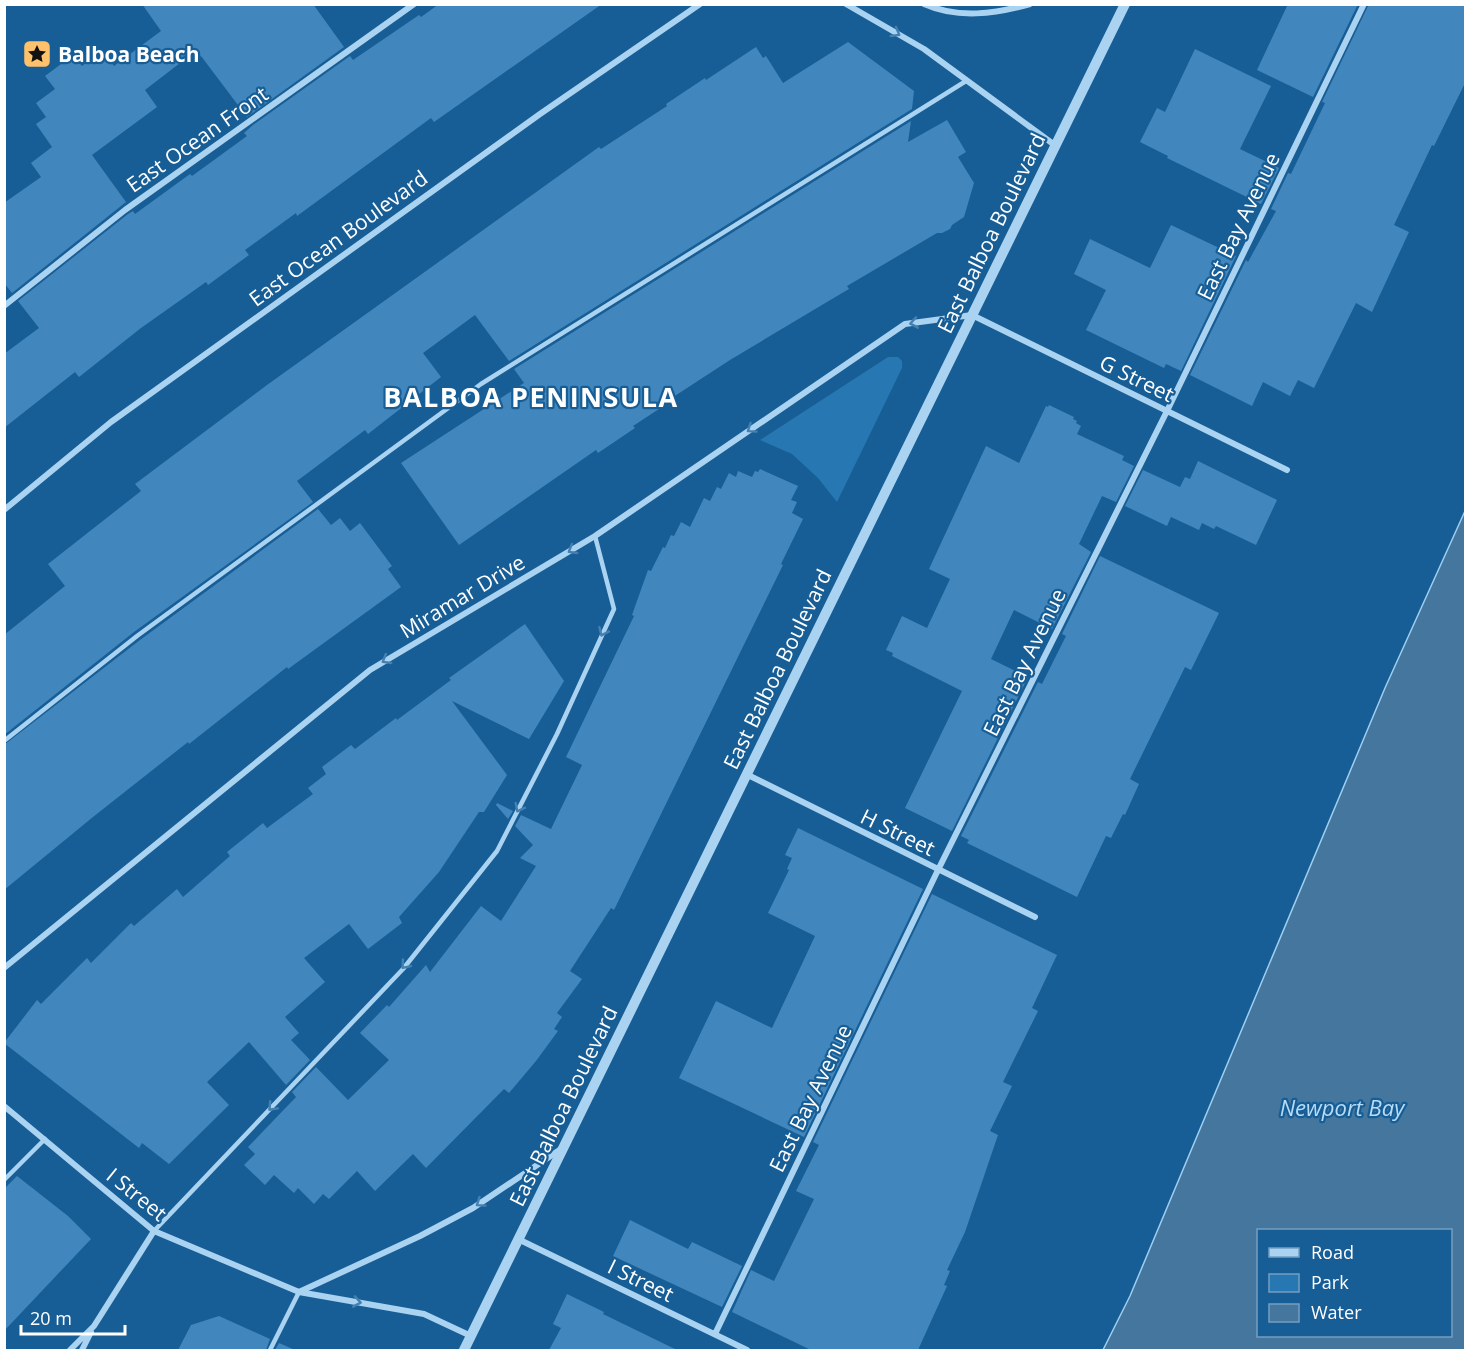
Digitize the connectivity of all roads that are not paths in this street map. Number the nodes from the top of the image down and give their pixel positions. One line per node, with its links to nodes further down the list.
1 (414, 4): 10 (street, East Ocean Front)
2 (700, 4): 14 (street, East Ocean Boulevard)
3 (846, 4): 8 (street, one-way to 8)
4 (924, 4): 5 (street)
5 (1030, 4)
6 (1125, 4): 9 (street, East Balboa Boulevard)
7 (1364, 4): 12 (street, East Bay Avenue)
8 (966, 81): 9 (street); 16 (lane)
9 (1056, 146): 11 (street, East Balboa Boulevard)
10 (4, 306)
11 (972, 315): 12 (street, G Street); 15 (street, Miramar Drive, one-way to 15); 17 (street, East Balboa Boulevard)
12 (1167, 411): 13 (street, G Street); 18 (street, East Bay Avenue)
13 (1287, 470)
14 (4, 510)
15 (596, 536): 20 (street, Miramar Drive, one-way to 20); 25 (lane, one-way to 25)
16 (4, 741)
17 (748, 775): 18 (street, H Street); 23 (street, East Balboa Boulevard)
18 (938, 870): 19 (street, H Street); 29 (street, East Bay Avenue)
19 (1035, 917)
20 (4, 968)
21 (4, 1106): 22 (street, I Street)
22 (45, 1139): 24 (lane); 25 (street, I Street)
23 (564, 1147): 26 (street, East Balboa Boulevard); 27 (street, one-way to 27)
24 (4, 1180)
25 (154, 1231): 27 (street, I Street); 28 (street)
26 (520, 1240): 29 (street, I Street); 30 (street, East Balboa Boulevard)
27 (299, 1292): 30 (street, I Street, one-way to 30); 33 (lane)
28 (94, 1326): 31 (street); 32 (street)
29 (715, 1335): 35 (street, I Street)
30 (471, 1336): 34 (street, East Balboa Boulevard)
31 (70, 1350)
32 (82, 1350)
33 (270, 1350)
34 (464, 1350)
35 (747, 1350)

